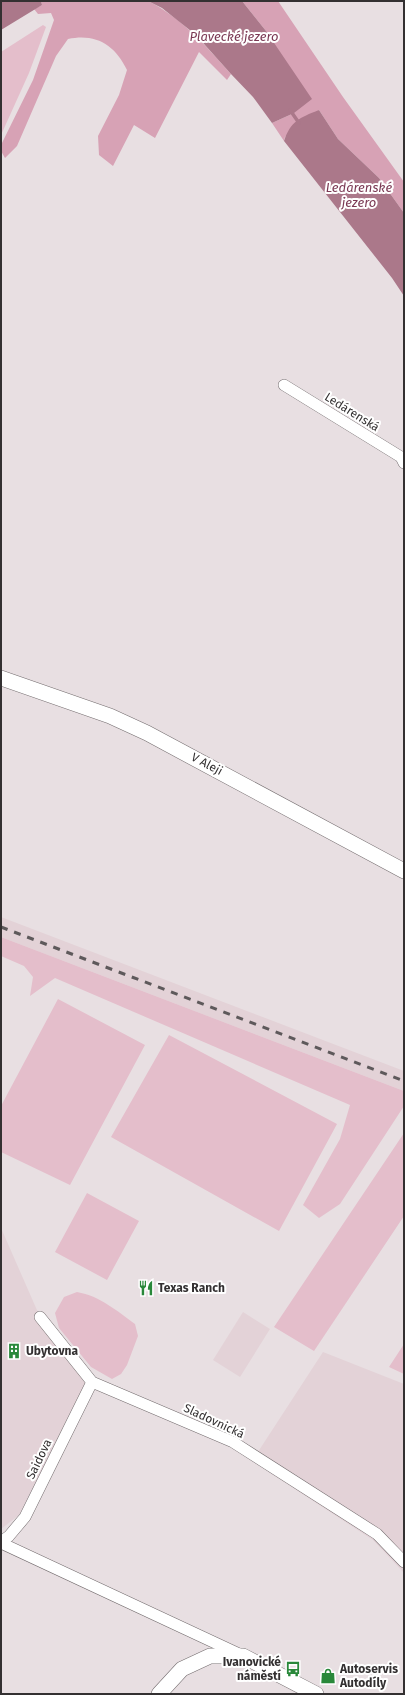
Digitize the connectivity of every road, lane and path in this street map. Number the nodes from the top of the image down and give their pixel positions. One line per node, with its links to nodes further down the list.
1 (284, 385): 2 (street, Ledárenská)
2 (404, 462)
3 (1, 678): 4 (street, V Aleji)
4 (404, 870)
5 (40, 1316): 6 (street, Sladovnická)
6 (92, 1382): 7 (street, Saidova); 8 (street, Sladovnická)
7 (1, 1542): 9 (street)
8 (404, 1562)
9 (243, 1656): 10 (street); 11 (street)
10 (158, 1694)
11 (316, 1694)

